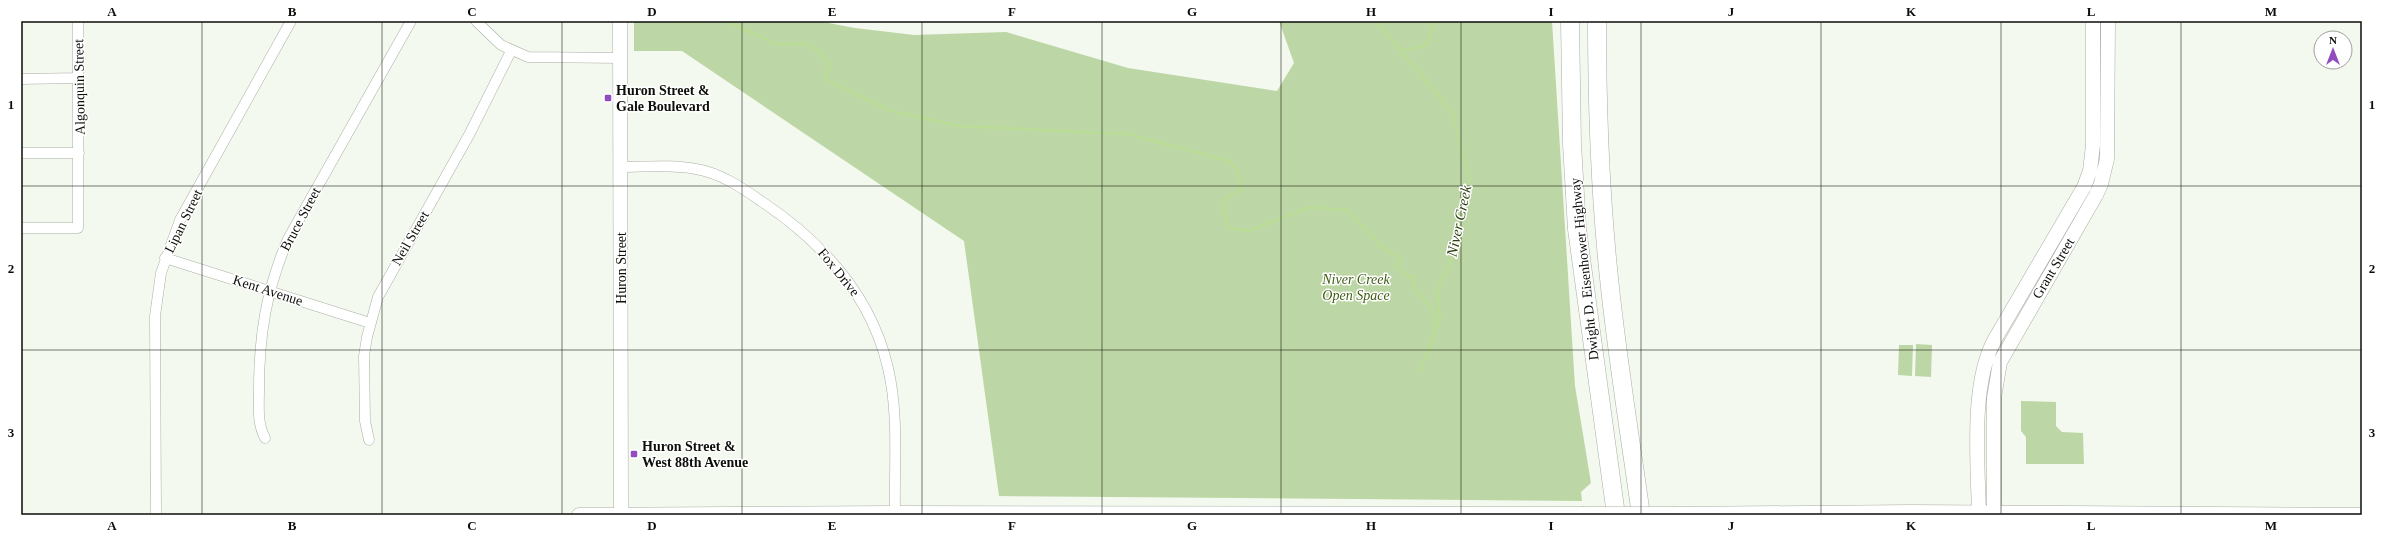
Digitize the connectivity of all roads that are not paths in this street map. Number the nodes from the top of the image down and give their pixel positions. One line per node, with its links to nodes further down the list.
1 (78, 21): 13 (street, Algonquin Street)
2 (291, 21): 19 (street, Lipan Street)
3 (411, 21): 20 (street, Bruce Street)
4 (476, 21): 11 (street)
5 (620, 21): 12 (main road, Huron Street)
6 (1570, 21): 22 (highway, Dwight D. Eisenhower Highway)
7 (1579, 21): 22 (highway)
8 (1597, 21): 33 (highway, Dwight D. Eisenhower Highway)
9 (2093, 21): 27 (main road, Grant Street)
10 (2108, 21): 28 (main road, Grant Street)
11 (511, 51): 12 (street); 21 (street, Neil Street)
12 (620, 58): 17 (main road, Huron Street)
13 (78, 78): 14 (street); 16 (street, Algonquin Street)
14 (21, 79)
15 (21, 153): 16 (street)
16 (79, 153): 18 (street, Algonquin Street)
17 (620, 167): 25 (street, Fox Drive); 32 (main road, Huron Street)
18 (21, 228)
19 (165, 258): 20 (street, Kent Avenue); 30 (street, Lipan Street)
20 (270, 290): 21 (street, Kent Avenue); 23 (street, Bruce Street)
21 (370, 324): 24 (street, Neil Street)
22 (1589, 325): 33 (highway, Dwight D. Eisenhower Highway)
23 (265, 438)
24 (369, 440)
25 (895, 513): 26 (main road); 32 (main road)
26 (1319, 514): 33 (main road, bridge)
27 (1979, 514): 28 (main road); 33 (main road, bridge)
28 (1994, 514): 29 (main road)
29 (2362, 514)
30 (156, 515)
31 (579, 515): 32 (main road)
32 (621, 515)
33 (1629, 515)

